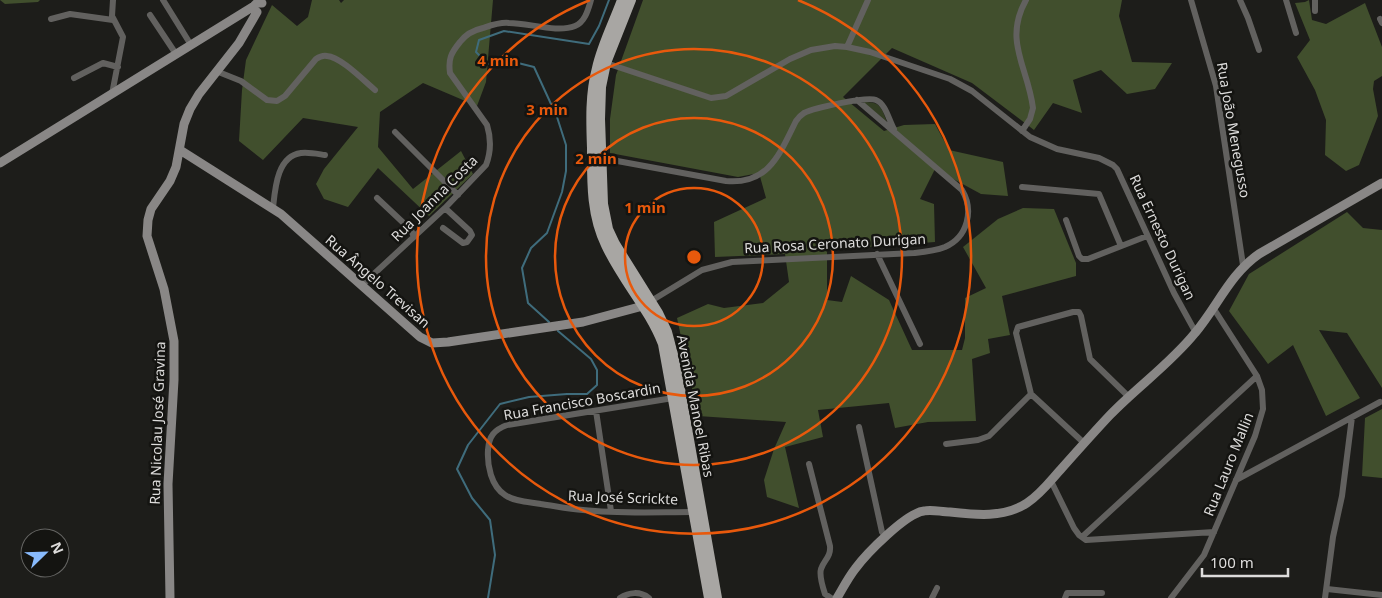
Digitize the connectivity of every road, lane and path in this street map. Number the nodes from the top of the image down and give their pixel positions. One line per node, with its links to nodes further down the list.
1 (113, 0): 16 (street)
2 (163, 0): 18 (street)
3 (590, 0): 39 (street, Rua Joanna Costa)
4 (622, 0): 22 (main road, Avenida Manoel Ribas)
5 (631, 0): 22 (main road, Avenida Manoel Ribas)
6 (868, 0): 19 (street)
7 (1026, 0): 29 (street)
8 (1191, 0): 49 (street, Rua João Menegusso)
9 (1240, 0): 20 (street)
10 (1286, 0): 17 (street)
11 (1314, 0): 13 (street)
12 (259, 5): 18 (street); 24 (street, Rua Nicolau José Gravina)
13 (1315, 11)
14 (150, 15): 21 (street)
15 (51, 19): 16 (street)
16 (113, 20): 23 (street)
17 (1296, 33)
18 (191, 45): 21 (street)
19 (847, 47): 22 (street, Rua Ernesto Durigan); 29 (street, Rua Ernesto Durigan)
20 (1259, 50)
21 (176, 54): 27 (street)
22 (602, 63): 32 (main road, Avenida Manoel Ribas); 35 (main road, Avenida Manoel Ribas)
23 (118, 67): 25 (street); 27 (street)
24 (216, 72): 26 (street); 33 (street, Rua Nicolau José Gravina)
25 (74, 78)
26 (375, 90)
27 (112, 94): 36 (street)
28 (857, 100): 31 (street, Rua Rosa Ceronato Durigan); 31 (street); 35 (street)
29 (1022, 131): 45 (street, Rua Ernesto Durigan)
30 (395, 132): 39 (street)
31 (896, 133): 48 (street, Rua Rosa Ceronato Durigan)
32 (592, 140): 35 (main road); 51 (main road, Avenida Manoel Ribas)
33 (180, 150): 41 (street, Rua Ângelo Trevisan); 81 (street, Rua Nicolau José Gravina)
34 (325, 155): 41 (street)
35 (601, 158): 51 (main road, Avenida Manoel Ribas)
36 (0, 162)
37 (1382, 183): 49 (street)
38 (1022, 187): 47 (street)
39 (458, 195): 42 (street, Rua Joanna Costa)
40 (377, 198): 46 (street)
41 (273, 208): 50 (street, Rua Ângelo Trevisan)
42 (445, 208): 44 (street); 46 (street, Rua Joanna Costa)
43 (1066, 220): 47 (street)
44 (443, 228)
45 (1146, 234): 47 (street); 53 (street, Rua Ernesto Durigan)
46 (414, 237): 50 (street, Rua Joanna Costa)
47 (1121, 245)
48 (877, 254): 51 (street, Rua Rosa Ceronato Durigan); 54 (street)
49 (1243, 265): 52 (street)
50 (362, 285): 51 (street, Rua Ângelo Trevisan)
51 (647, 304): 55 (main road, Avenida Manoel Ribas); 57 (main road, Avenida Manoel Ribas)
52 (1214, 308): 53 (street); 56 (street, Rua Lauro Mallin)
53 (1196, 333): 59 (street)
54 (920, 344)
55 (668, 366): 57 (main road); 60 (main road, Avenida Manoel Ribas)
56 (1257, 376): 70 (street, Rua Lauro Mallin); 76 (street)
57 (680, 385): 64 (main road, Avenida Manoel Ribas)
58 (1031, 394): 59 (street); 67 (street); 68 (street)
59 (1129, 397): 68 (street)
60 (673, 398): 62 (street, Rua Francisco Boscardin); 64 (main road); 72 (main road, Avenida Manoel Ribas)
61 (1380, 402): 63 (street)
62 (596, 411): 66 (street, Rua Francisco Boscardin); 73 (street)
63 (1352, 417): 70 (street); 78 (street)
64 (686, 419): 72 (main road, Avenida Manoel Ribas)
65 (859, 427): 75 (street)
66 (495, 430): 73 (street, Rua José Scrickte)
67 (946, 444)
68 (1084, 444): 71 (street)
69 (809, 464): 86 (street)
70 (1236, 480): 74 (street, Rua Lauro Mallin)
71 (1050, 481): 75 (street); 76 (street)
72 (697, 508): 73 (street, Rua José Scrickte); 84 (main road, Avenida Manoel Ribas); 85 (main road)
73 (611, 511)
74 (1214, 532): 76 (street); 90 (street, Rua Lauro Mallin)
75 (886, 537): 87 (street)
76 (1082, 538)
77 (937, 588): 88 (street)
78 (1327, 589): 80 (street); 91 (street)
79 (1102, 593): 89 (street)
80 (1382, 595)
81 (170, 598)
82 (620, 598): 83 (street)
83 (649, 598)
84 (708, 598)
85 (717, 598)
86 (831, 598)
87 (838, 598)
88 (932, 598)
89 (1065, 598)
90 (1171, 598)
91 (1325, 598)

